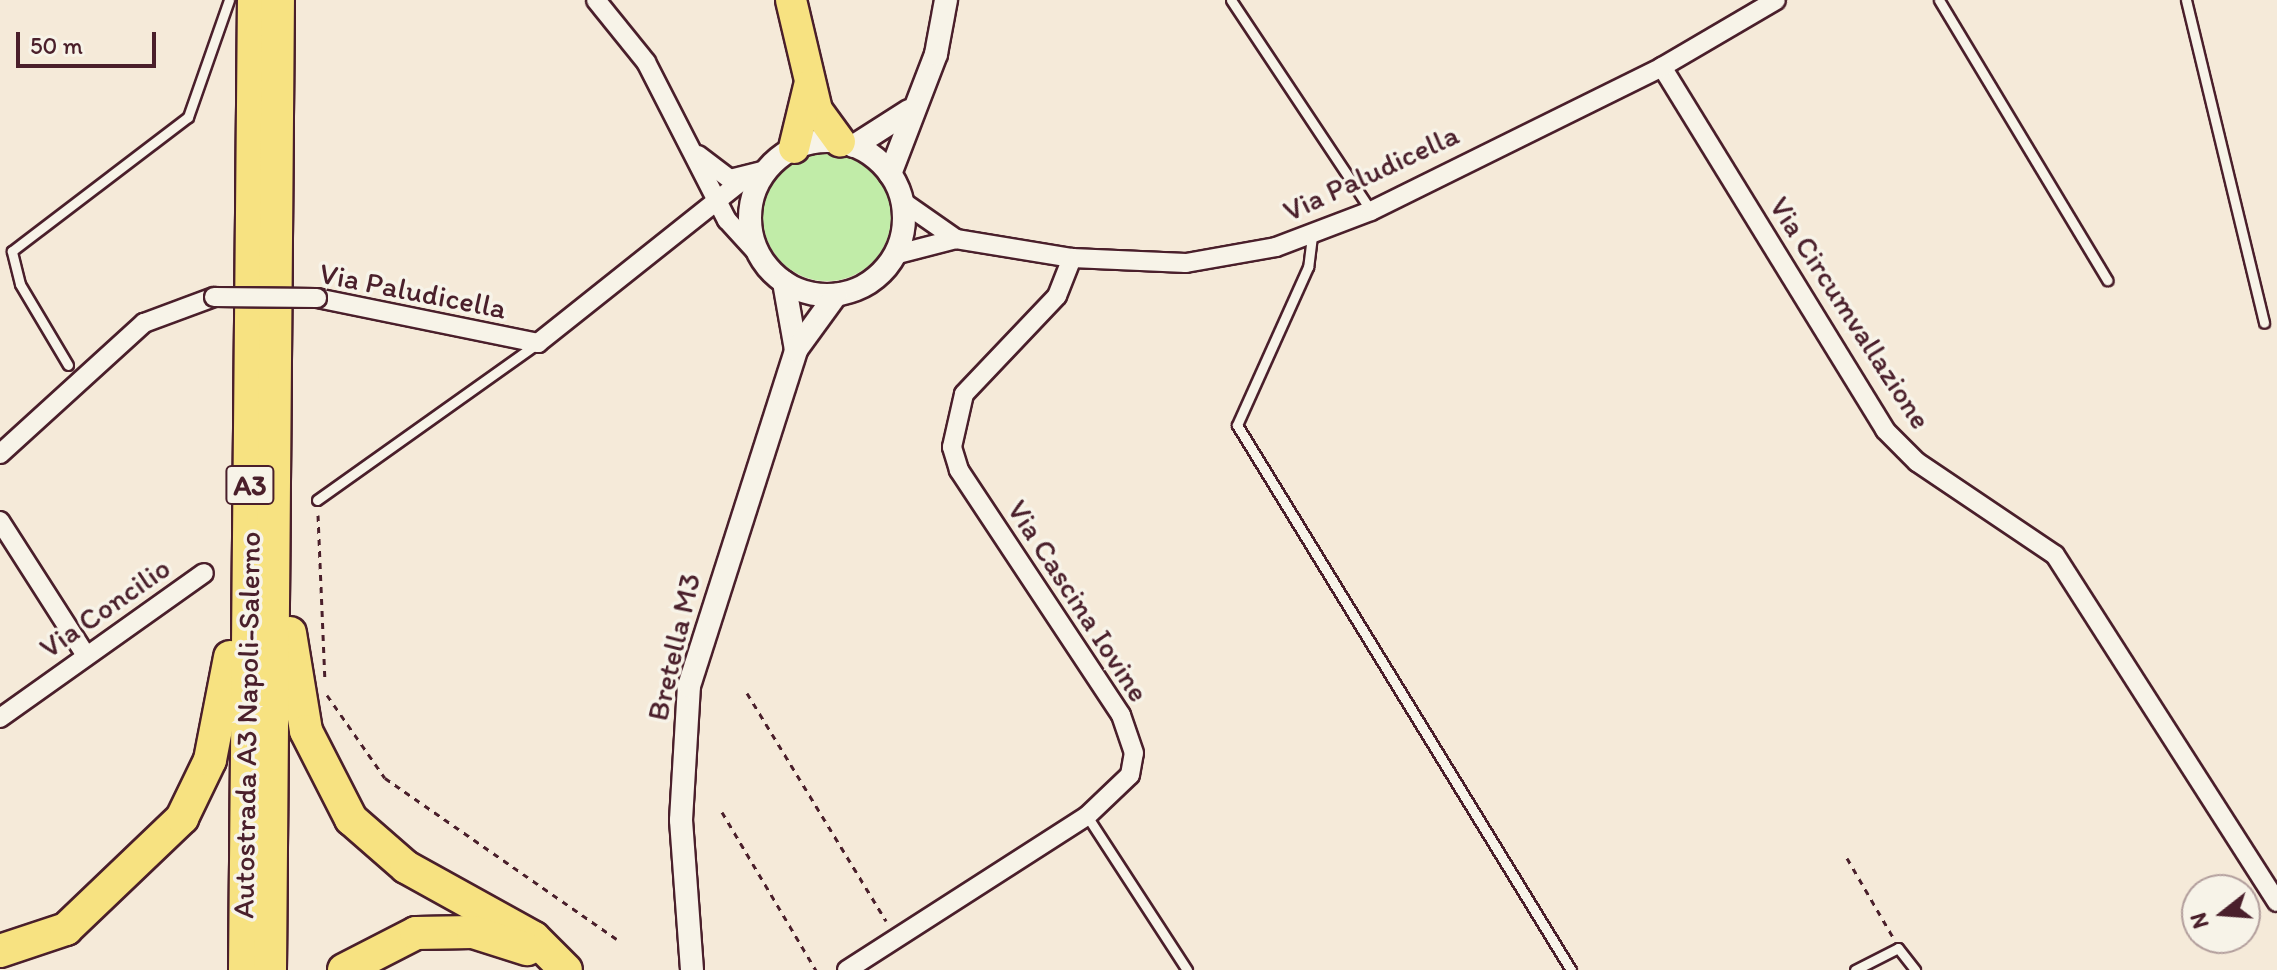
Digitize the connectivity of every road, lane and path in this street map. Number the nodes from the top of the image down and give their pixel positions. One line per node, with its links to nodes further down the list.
1 (229, 0): 37 (lane)
2 (254, 0): 35 (highway, Autostrada A3 Napoli-Salerno / A3)
3 (278, 0): 35 (highway, Autostrada A3 Napoli-Salerno / A3)
4 (596, 0): 14 (street)
5 (791, 0): 12 (highway)
6 (946, 0): 13 (street)
7 (1231, 0): 22 (lane)
8 (1776, 0): 11 (street, Via Paludicella)
9 (1939, 0): 30 (lane)
10 (2186, 0): 33 (lane)
11 (1662, 67): 22 (street, Via Paludicella); 48 (street, Via Circumvallazione)
12 (811, 80): 15 (highway); 16 (highway)
13 (909, 111): 15 (street); 18 (street)
14 (689, 144): 19 (street); 20 (street)
15 (847, 144): 16 (street); 18 (street)
16 (794, 148): 17 (street)
17 (766, 170): 19 (street, Via Paludicella); 28 (street)
18 (890, 174): 21 (street)
19 (743, 180): 20 (street, Via Paludicella)
20 (716, 199): 23 (street, Via Paludicella); 25 (street)
21 (903, 202): 26 (street, Via Paludicella); 27 (street)
22 (1371, 211): 24 (street, Via Paludicella)
23 (688, 227): 25 (street); 34 (street, Via Paludicella)
24 (1312, 236): 29 (street, Via Paludicella); 61 (lane)
25 (740, 237): 28 (street)
26 (956, 239): 27 (street, Via Paludicella); 29 (street, Via Paludicella)
27 (894, 255): 32 (street)
28 (760, 256): 31 (street)
29 (1072, 258): 46 (street, Via Cascina Iovine)
30 (2107, 280)
31 (784, 282): 32 (street); 36 (street, Bretella M3)
32 (836, 295): 36 (street, Bretella M3)
33 (2264, 323)
34 (538, 343): 38 (street, Via Paludicella, bridge); 39 (lane)
35 (263, 346): 52 (highway, A3); 53 (highway, A3); 54 (highway, Autostrada A3 Napoli-Salerno / A3); 55 (highway, Autostrada A3 Napoli-Salerno / A3)
36 (796, 350): 57 (street, Bretella M3)
37 (68, 365)
38 (0, 454)
39 (317, 500): 50 (path)
40 (0, 521): 42 (street)
41 (204, 573): 42 (street, Via Concilio)
42 (85, 654): 44 (street, Via Concilio)
43 (747, 693): 49 (path)
44 (0, 718)
45 (722, 812): 58 (path)
46 (1087, 816): 49 (street, Via Cascina Iovine); 60 (lane)
47 (1847, 858): 51 (path)
48 (2277, 902)
49 (896, 938): 59 (street, Via Cascina Iovine)
50 (617, 939)
51 (1898, 948): 62 (lane); 63 (lane)
52 (0, 951)
53 (562, 967): 56 (highway, A3)
54 (245, 970)
55 (270, 970)
56 (344, 970)
57 (692, 970)
58 (816, 970)
59 (847, 970)
60 (1187, 970)
61 (1571, 970)
62 (1855, 970)
63 (1915, 970)

